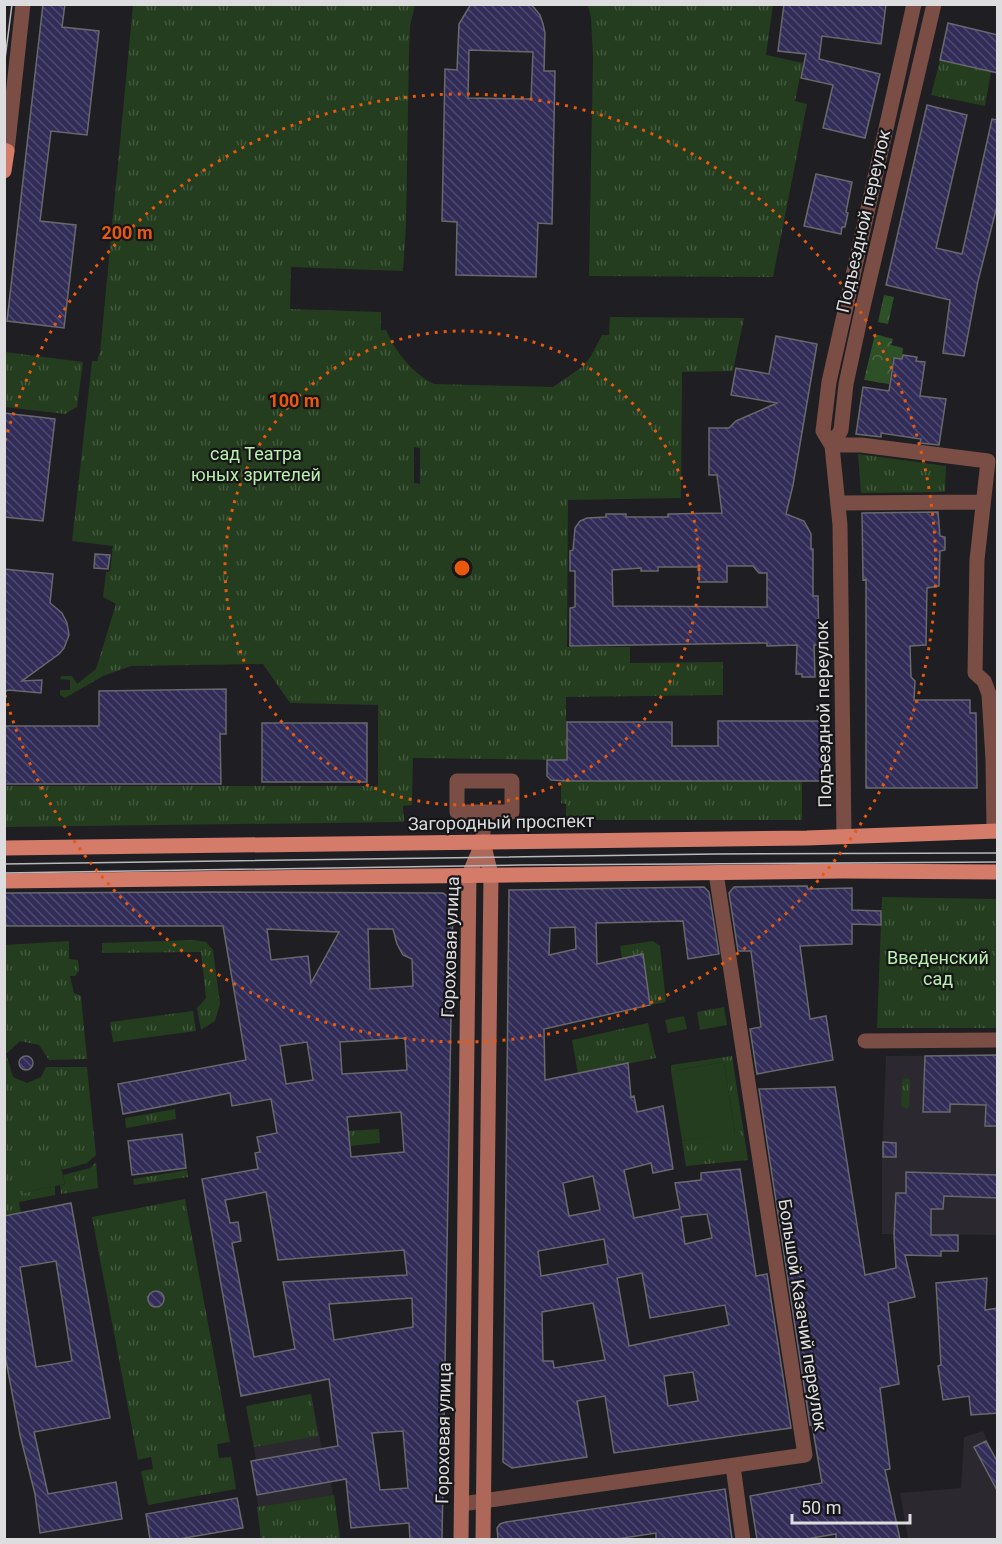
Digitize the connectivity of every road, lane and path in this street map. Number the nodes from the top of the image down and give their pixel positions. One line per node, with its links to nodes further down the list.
1 (23, 4): 4 (street)
2 (914, 4): 6 (street, Подъездной переулок)
3 (934, 4): 6 (street, Подъездной переулок)
4 (6, 151): 5 (main road)
5 (4, 171)
6 (836, 445): 7 (street); 8 (street, Подъездной переулок)
7 (982, 502): 8 (street); 10 (street)
8 (838, 503): 11 (street, Подъездной переулок)
9 (483, 812): 12 (street)
10 (996, 831): 11 (main road, Загородный проспект)
11 (844, 837): 12 (main road, Загородный проспект)
12 (483, 842): 13 (main road, Загородный проспект); 16 (main road, Гороховая улица); 17 (main road)
13 (4, 848)
14 (998, 872): 15 (main road)
15 (716, 873): 17 (main road); 21 (street, Большой Казачий переулок)
16 (469, 875): 17 (main road); 18 (main road); 23 (main road, Гороховая улица)
17 (491, 875): 22 (main road)
18 (4, 880)
19 (998, 1040): 20 (street)
20 (865, 1041)
21 (733, 1466): 22 (street, Большой Казачий переулок); 26 (street)
22 (484, 1501): 23 (street, Большой Казачий переулок); 25 (main road)
23 (462, 1504): 24 (main road, Гороховая улица)
24 (461, 1539)
25 (483, 1539)
26 (743, 1539)

